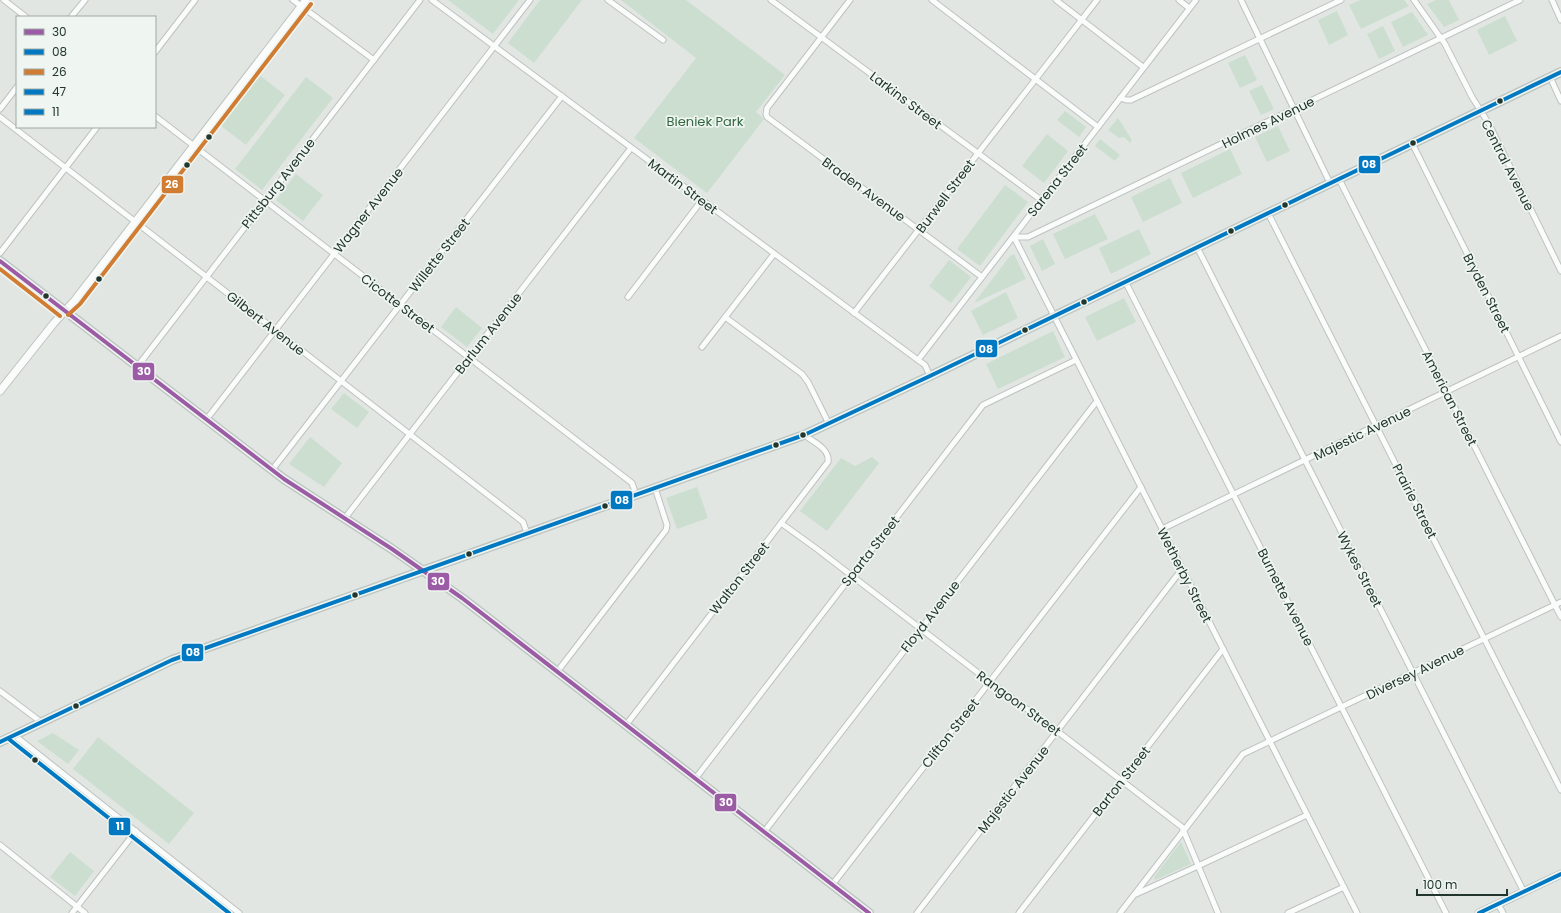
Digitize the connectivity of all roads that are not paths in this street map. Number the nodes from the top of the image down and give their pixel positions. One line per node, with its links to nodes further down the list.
1 (4, 0): 23 (street)
2 (84, 0): 24 (street)
3 (195, 0): 32 (street)
4 (293, 0): 21 (street)
5 (420, 0): 33 (street, Pittsburg Avenue)
6 (432, 0): 31 (street, Martin Street)
7 (530, 0): 31 (street, Wagner Avenue)
8 (608, 0): 30 (street)
9 (771, 0): 27 (street, Larkins Street)
10 (850, 0): 27 (street)
11 (932, 0): 37 (street)
12 (1056, 0): 25 (street)
13 (1097, 0): 25 (street, Burwell Street)
14 (1179, 0): 22 (street)
15 (1196, 0): 22 (street, Sarena Street)
16 (1241, 0): 29 (street)
17 (1340, 0): 29 (street)
18 (1414, 0): 28 (street, Central Avenue)
19 (1520, 0): 28 (street, Holmes Avenue)
20 (1552, 0): 26 (street)
21 (304, 3): 33 (street); 50 (street)
22 (1189, 8): 34 (street, Sarena Street)
23 (25, 16)
24 (72, 16)
25 (1082, 20): 34 (street); 37 (street, Burwell Street)
26 (1561, 20)
27 (822, 38): 52 (street, Larkins Street); 61 (street, Braden Avenue)
28 (1442, 38): 43 (street, Holmes Avenue); 44 (street, Central Avenue)
29 (1260, 39): 40 (street); 43 (street)
30 (663, 40)
31 (494, 46): 39 (street, Martin Street); 66 (street, Wagner Avenue)
32 (156, 51)
33 (374, 60): 58 (street, Pittsburg Avenue)
34 (1143, 68): 40 (street, Sarena Street)
35 (1561, 72): 36 (main road)
36 (1550, 77): 41 (street); 44 (main road)
37 (1035, 79): 47 (street); 52 (street, Burwell Street)
38 (16, 89): 42 (street)
39 (562, 96): 51 (street, Martin Street); 73 (street, Willette Street)
40 (1120, 98): 47 (street, Sarena Street)
41 (1561, 101)
42 (0, 109)
43 (1294, 109): 55 (street); 62 (street, Holmes Avenue)
44 (1481, 110): 49 (main road); 68 (street, Central Avenue)
45 (0, 117): 53 (street, Gilbert Avenue)
46 (156, 117): 50 (street, Cicotte Street)
47 (1098, 127): 57 (street, Sarena Street)
48 (96, 128): 53 (street)
49 (1412, 143): 54 (main road); 81 (street, Bryden Street)
50 (194, 146): 58 (street, Cicotte Street); 60 (street)
51 (631, 148): 56 (street, Martin Street); 82 (street, Barlum Avenue)
52 (978, 153): 57 (street, Larkins Street); 61 (street, Burwell Street)
53 (65, 168): 60 (street, Gilbert Avenue); 64 (street)
54 (1339, 179): 55 (main road); 89 (street, American Street)
55 (1330, 183): 59 (main road)
56 (702, 200): 65 (street, Martin Street); 72 (street)
57 (1041, 200): 62 (street, Sarena Street)
58 (265, 201): 66 (street, Cicotte Street); 69 (street, Pittsburg Avenue)
59 (1268, 213): 63 (main road); 93 (street, Prairie Street)
60 (135, 222): 69 (street, Gilbert Avenue); 74 (street)
61 (920, 230): 70 (street, Braden Avenue); 75 (street, Burwell Street)
62 (1014, 237): 70 (street, Sarena Street); 76 (street, Wetherby Street)
63 (1197, 247): 71 (main road); 97 (street, Wykes Street)
64 (0, 253)
65 (774, 254): 75 (street, Martin Street); 77 (street)
66 (334, 255): 73 (street, Cicotte Street); 78 (street, Wagner Avenue)
67 (0, 261): 74 (main road)
68 (1561, 271)
69 (206, 277): 78 (street, Gilbert Avenue); 85 (street, Pittsburg Avenue)
70 (982, 277): 83 (street, Sarena Street)
71 (1125, 282): 76 (main road); 102 (street, Burnette Avenue)
72 (628, 297)
73 (401, 304): 82 (street, Cicotte Street); 87 (street, Willette Street)
74 (64, 310): 85 (main road); 88 (street)
75 (854, 313): 83 (street, Martin Street)
76 (1054, 316): 84 (street, Wetherby Street); 86 (main road)
77 (725, 317): 80 (street); 92 (street)
78 (275, 330): 87 (street, Gilbert Avenue); 91 (street, Wagner Avenue)
79 (1561, 336): 81 (street, Majestic Avenue)
80 (702, 347)
81 (1519, 357): 89 (street, Majestic Avenue); 96 (street, Bryden Street)
82 (470, 358): 94 (street, Barlum Avenue); 101 (street, Cicotte Street)
83 (918, 360): 86 (street, Martin Street)
84 (1076, 360): 90 (street, Wetherby Street); 109 (street, Sparta Street)
85 (137, 367): 91 (main road)
86 (930, 376): 92 (main road)
87 (341, 382): 94 (street, Gilbert Avenue); 98 (street, Willette Street)
88 (0, 391)
89 (1447, 392): 93 (street, Majestic Avenue); 111 (street, American Street)
90 (1097, 401): 99 (street, Wetherby Street); 113 (street, Floyd Avenue)
91 (206, 420): 98 (main road)
92 (829, 424): 95 (main road)
93 (1376, 426): 97 (street, Majestic Avenue); 114 (street, Prairie Street)
94 (410, 434): 103 (street, Barlum Avenue); 106 (street, Gilbert Avenue)
95 (804, 435): 100 (main road); 104 (street, Walton Street)
96 (1561, 442)
97 (1305, 460): 102 (street, Majestic Avenue); 117 (street, Wykes Street)
98 (272, 470): 103 (main road)
99 (1141, 487): 105 (street, Wetherby Street); 118 (street, Clifton Street)
100 (655, 488): 101 (main road); 116 (street)
101 (636, 494): 106 (main road)
102 (1233, 494): 105 (street, Majestic Avenue); 120 (street, Burnette Avenue)
103 (345, 518): 108 (main road)
104 (781, 523): 109 (street, Rangoon Street); 122 (street, Walton Street)
105 (1162, 529): 107 (street, Wetherby Street)
106 (527, 533): 108 (main road)
107 (1182, 569): 115 (street, Wetherby Street); 123 (street, Majestic Avenue)
108 (423, 570): 116 (main road); 121 (main road)
109 (852, 576): 113 (street, Rangoon Street); 127 (street, Sparta Street)
110 (1561, 602): 111 (street, Diversey Avenue)
111 (1555, 605): 112 (street, American Street); 114 (street, Diversey Avenue)
112 (1561, 617)
113 (921, 629): 118 (street, Rangoon Street); 133 (street, Floyd Avenue)
114 (1484, 639): 117 (street, Diversey Avenue); 129 (street, Prairie Street)
115 (1223, 649): 125 (street, Wetherby Street); 128 (street, Barton Street)
116 (557, 672): 122 (main road)
117 (1413, 673): 120 (street, Diversey Avenue); 139 (street, Wykes Street)
118 (990, 682): 123 (street, Rangoon Street); 137 (street, Clifton Street)
119 (0, 691): 121 (street)
120 (1341, 707): 125 (street, Diversey Avenue); 153 (street, Burnette Avenue)
121 (40, 722): 124 (main road)
122 (626, 725): 127 (main road)
123 (1058, 731): 128 (street, Rangoon Street); 147 (street, Majestic Avenue)
124 (14, 735): 126 (main road); 132 (street)
125 (1270, 741): 130 (street, Wetherby Street); 131 (street, Diversey Avenue)
126 (0, 742)
127 (695, 779): 133 (main road)
128 (1121, 780): 131 (street, Rangoon Street); 148 (street, Barton Street)
129 (1561, 790)
130 (1307, 815): 135 (street); 138 (street, Wetherby Street)
131 (1184, 830): 135 (street); 140 (street, Diversey Avenue)
132 (136, 831): 142 (street); 145 (street)
133 (764, 832): 137 (main road)
134 (0, 846): 142 (street)
135 (1198, 866): 140 (street); 150 (street)
136 (1561, 874): 139 (street)
137 (832, 885): 146 (main road)
138 (1344, 887): 151 (street); 152 (street, Wetherby Street)
139 (1524, 892): 141 (street)
140 (1135, 894): 149 (street, Diversey Avenue)
141 (1498, 904): 154 (street); 155 (street)
142 (77, 906): 143 (street); 144 (street)
143 (72, 913)
144 (85, 913)
145 (239, 913)
146 (870, 913)
147 (917, 913)
148 (1019, 913)
149 (1120, 913)
150 (1218, 913)
151 (1288, 913)
152 (1357, 913)
153 (1446, 913)
154 (1479, 913)
155 (1502, 913)

